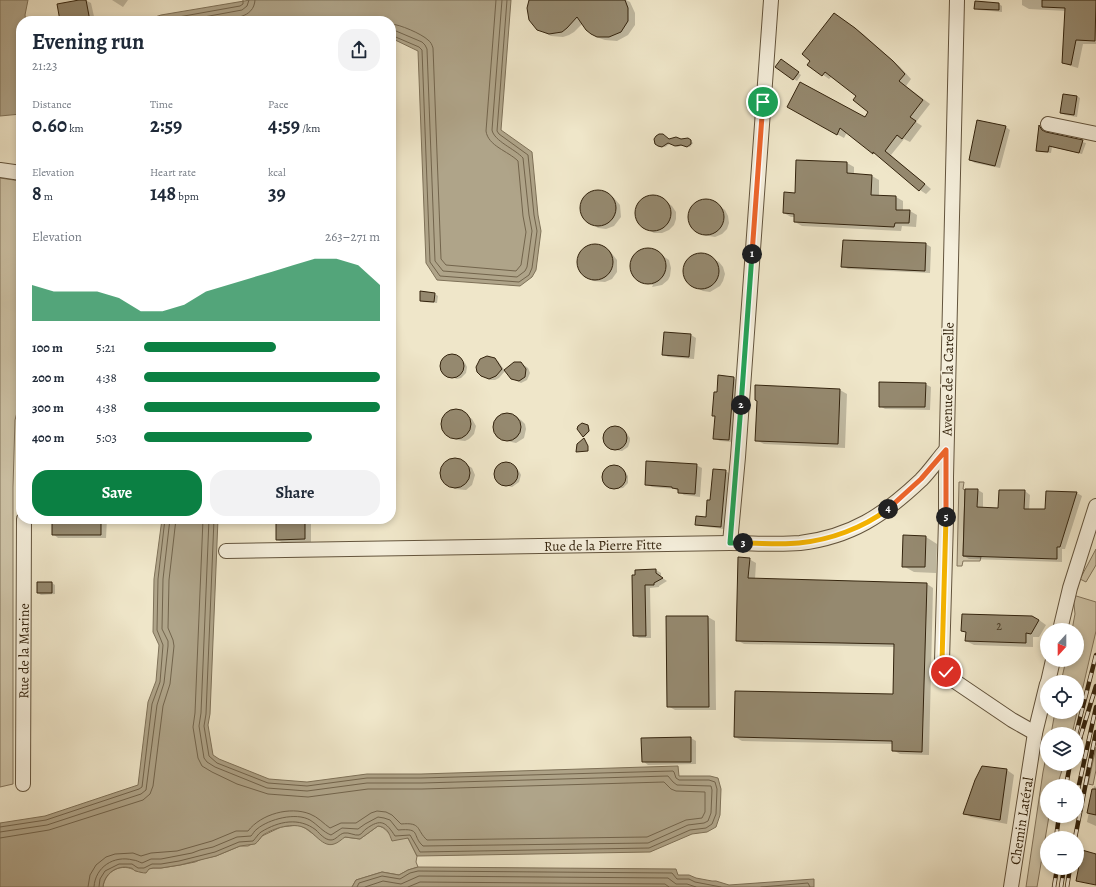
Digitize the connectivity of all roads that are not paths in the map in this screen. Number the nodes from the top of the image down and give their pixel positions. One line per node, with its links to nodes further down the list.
1 (771, 0): 10 (street)
2 (957, 0): 7 (street, Avenue de la Carelle)
3 (1048, 124): 4 (street)
4 (1096, 134)
5 (0, 170): 6 (street)
6 (16, 172)
7 (946, 450): 10 (street, Rue de la Pierre Fitte); 14 (street, Avenue de la Carelle)
8 (1096, 506): 12 (street)
9 (24, 524): 15 (street, Rue de la Marine)
10 (730, 543): 11 (street, Rue de la Pierre Fitte)
11 (226, 551)
12 (1062, 623)
13 (1040, 712): 14 (street, Chemin Latéral)
14 (1035, 733): 16 (street, Chemin Latéral)
15 (23, 784)
16 (1011, 887)

